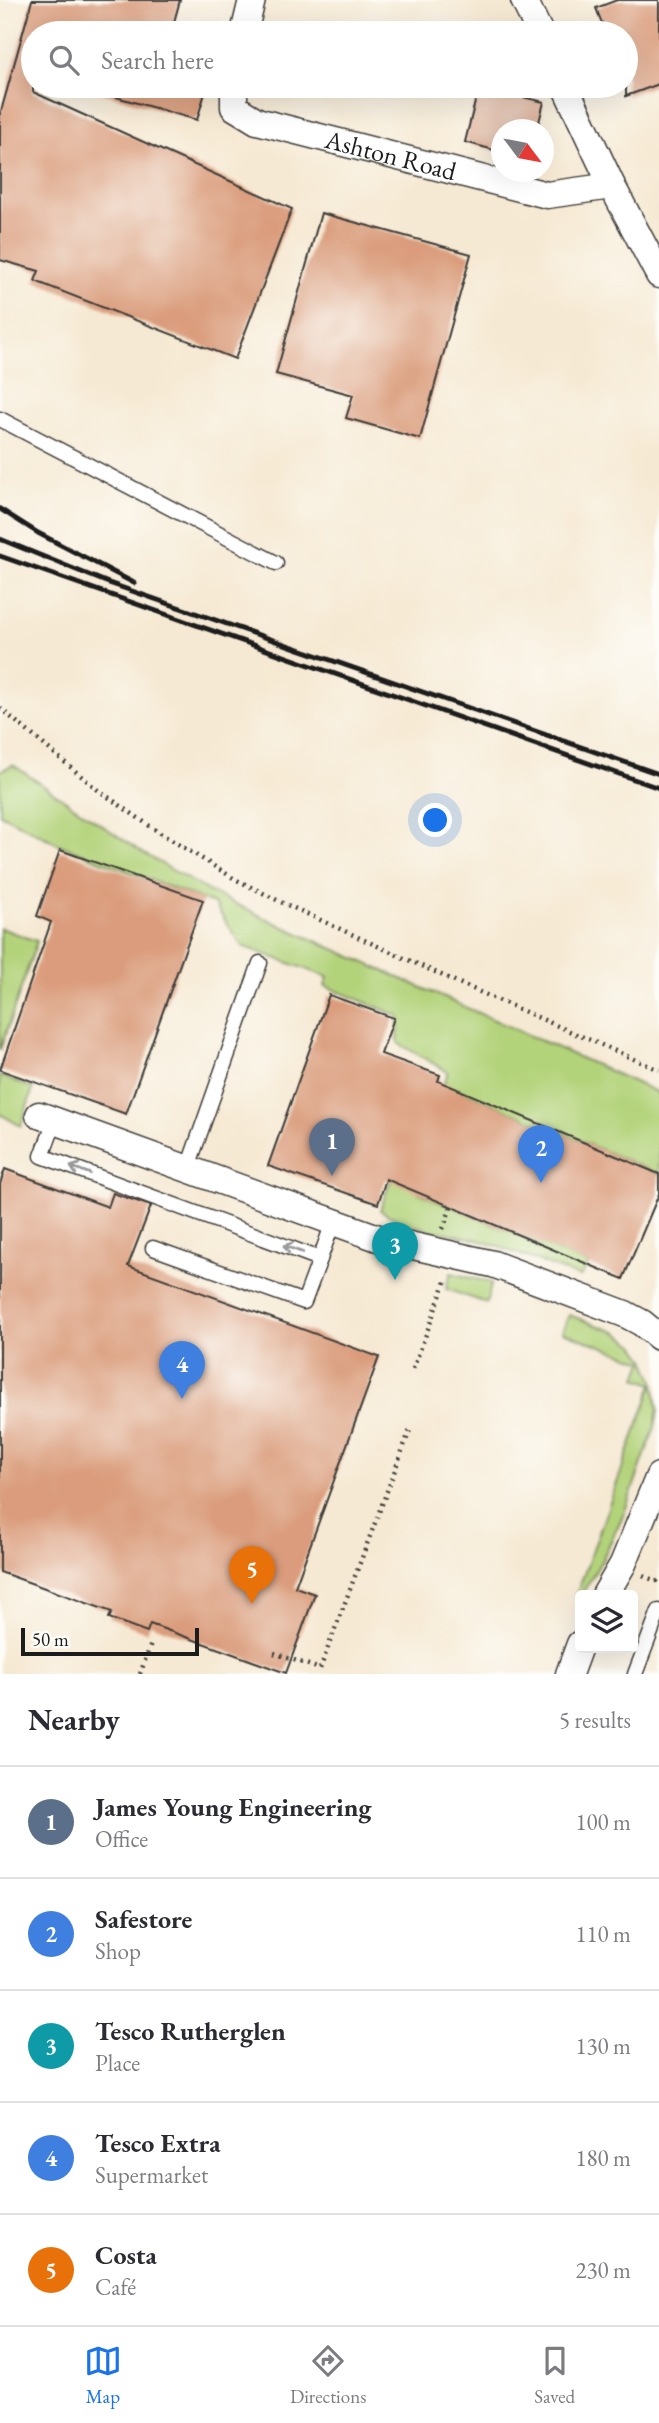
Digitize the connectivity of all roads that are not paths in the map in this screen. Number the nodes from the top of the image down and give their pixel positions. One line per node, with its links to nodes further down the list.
1 (252, 0): 3 (street)
2 (524, 0): 4 (street)
3 (247, 21)
4 (534, 21)
5 (234, 98): 7 (street, Ashton Road)
6 (571, 98): 7 (street)
7 (612, 186): 8 (street)
8 (659, 275)
9 (0, 419): 10 (lane)
10 (276, 563)
11 (260, 963): 13 (lane)
12 (47, 1118): 13 (street); 16 (lane, one-way to 12)
13 (187, 1170): 14 (street)
14 (333, 1222): 16 (lane); 17 (street)
15 (153, 1248): 16 (lane)
16 (320, 1259)
17 (658, 1331)
18 (659, 1476): 19 (street)
19 (608, 1590)
20 (659, 1611): 23 (lane)
21 (577, 1653): 22 (street)
22 (569, 1674)
23 (635, 1674)

